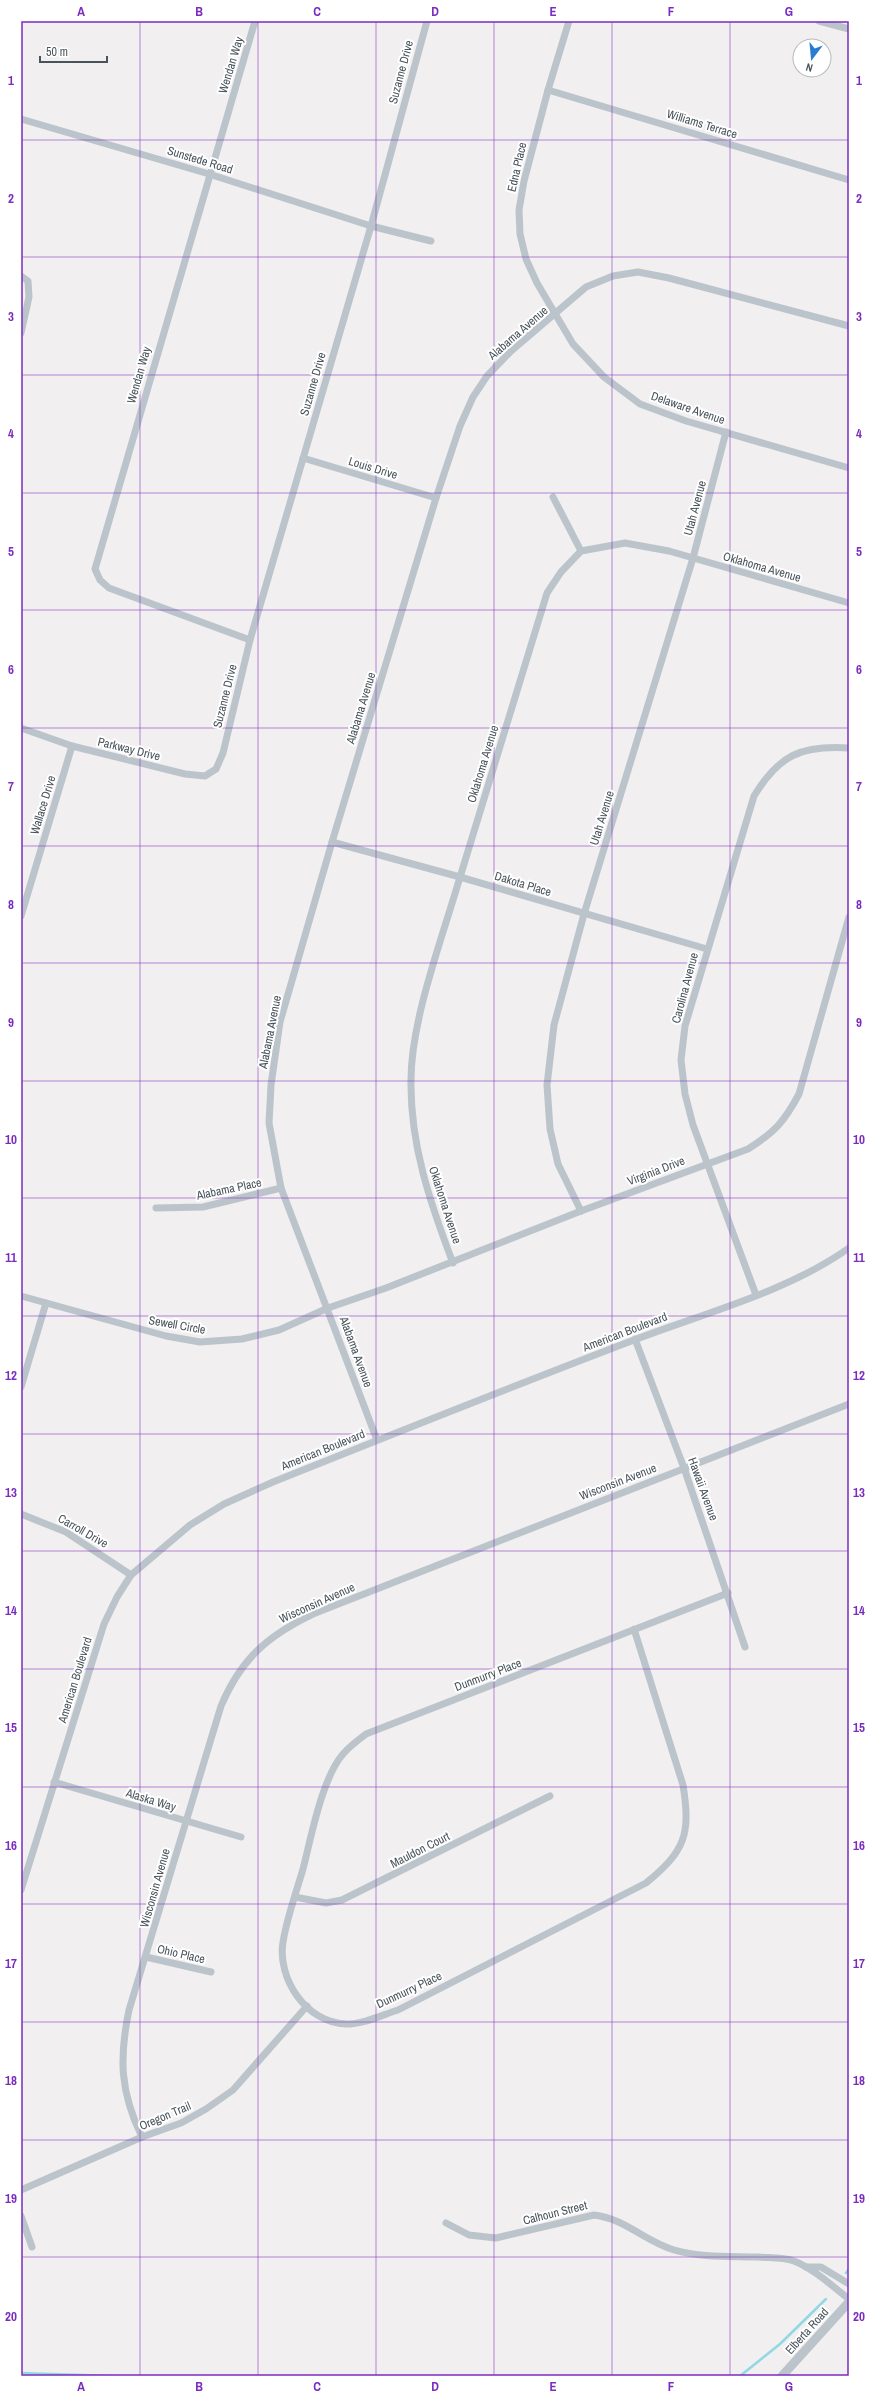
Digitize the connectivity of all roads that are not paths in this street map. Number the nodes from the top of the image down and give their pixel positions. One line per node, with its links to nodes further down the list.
1 (255, 21): 8 (street, Wendan Way)
2 (427, 21): 10 (street, Suzanne Drive)
3 (569, 21): 6 (street, Edna Place)
4 (819, 21): 5 (street)
5 (849, 29)
6 (548, 90): 9 (street, Williams Terrace); 13 (street, Edna Place)
7 (21, 119): 8 (street, Sunstede Road)
8 (209, 174): 10 (street, Sunstede Road); 24 (street, Wendan Way)
9 (849, 180)
10 (371, 226): 11 (street, Sunstede Road); 17 (street, Suzanne Drive)
11 (431, 241)
12 (21, 276): 15 (street)
13 (556, 314): 14 (street, Alabama Avenue); 16 (street, Delaware Avenue); 20 (street, Alabama Avenue)
14 (849, 326)
15 (21, 333)
16 (726, 432): 18 (street, Delaware Avenue); 22 (street, Utah Avenue)
17 (303, 458): 20 (street, Louis Drive); 24 (street, Suzanne Drive)
18 (849, 468)
19 (553, 497): 21 (street)
20 (436, 498): 29 (street, Alabama Avenue)
21 (580, 552): 22 (street, Oklahoma Avenue); 30 (street, Oklahoma Avenue)
22 (693, 558): 23 (street, Oklahoma Avenue); 31 (street, Utah Avenue)
23 (849, 603)
24 (250, 640): 28 (street, Suzanne Drive)
25 (21, 728): 26 (street, Parkway Drive)
26 (72, 746): 28 (street, Parkway Drive); 32 (street, Wallace Drive)
27 (849, 748): 34 (street, Carolina Avenue)
28 (223, 753)
29 (332, 842): 30 (street, Dakota Place); 36 (street, Alabama Avenue)
30 (460, 877): 31 (street, Dakota Place); 40 (street, Oklahoma Avenue)
31 (584, 914): 34 (street, Dakota Place); 38 (street, Utah Avenue)
32 (21, 916)
33 (849, 918): 35 (street, Virginia Drive)
34 (707, 949): 35 (street, Carolina Avenue)
35 (708, 1164): 38 (street, Virginia Drive); 41 (street, Carolina Avenue)
36 (282, 1188): 37 (street, Alabama Place); 44 (street, Alabama Avenue)
37 (156, 1208)
38 (581, 1211): 40 (street, Virginia Drive)
39 (849, 1248): 41 (street, American Boulevard)
40 (452, 1263): 44 (street, Virginia Drive)
41 (756, 1295): 45 (street, American Boulevard)
42 (21, 1296): 43 (street, Sewell Circle)
43 (46, 1303): 44 (street, Sewell Circle); 46 (street)
44 (328, 1308): 48 (street, Alabama Avenue)
45 (635, 1339): 48 (street, American Boulevard); 49 (street, Hawaii Avenue)
46 (21, 1387)
47 (849, 1404): 49 (street, Wisconsin Avenue)
48 (376, 1440): 51 (street, American Boulevard)
49 (684, 1468): 52 (street, Hawaii Avenue); 57 (street, Wisconsin Avenue)
50 (21, 1514): 51 (street, Carroll Drive)
51 (130, 1575): 55 (street, American Boulevard)
52 (728, 1593): 53 (street, Dunmurry Place); 54 (street, Hawaii Avenue)
53 (634, 1629): 60 (street, Dunmurry Place); 63 (street, Dunmurry Place)
54 (745, 1647)
55 (54, 1782): 57 (street, Alaska Way); 59 (street, American Boulevard)
56 (550, 1796): 60 (street, Mauldon Court)
57 (185, 1822): 58 (street, Alaska Way); 61 (street, Wisconsin Avenue)
58 (241, 1837)
59 (21, 1890)
60 (295, 1897): 63 (street, Dunmurry Place)
61 (146, 1957): 62 (street, Ohio Place); 64 (street, Wisconsin Avenue)
62 (211, 1972)
63 (306, 2006): 64 (street, Oregon Trail)
64 (142, 2137): 65 (street, Oregon Trail)
65 (21, 2190)
66 (21, 2216): 68 (street)
67 (446, 2223): 69 (street, Calhoun Street)
68 (32, 2247)
69 (806, 2267): 70 (street, Calhoun Street); 71 (street, Calhoun Street)
70 (849, 2284)
71 (849, 2301): 72 (street, Elberta Road)
72 (782, 2376)

